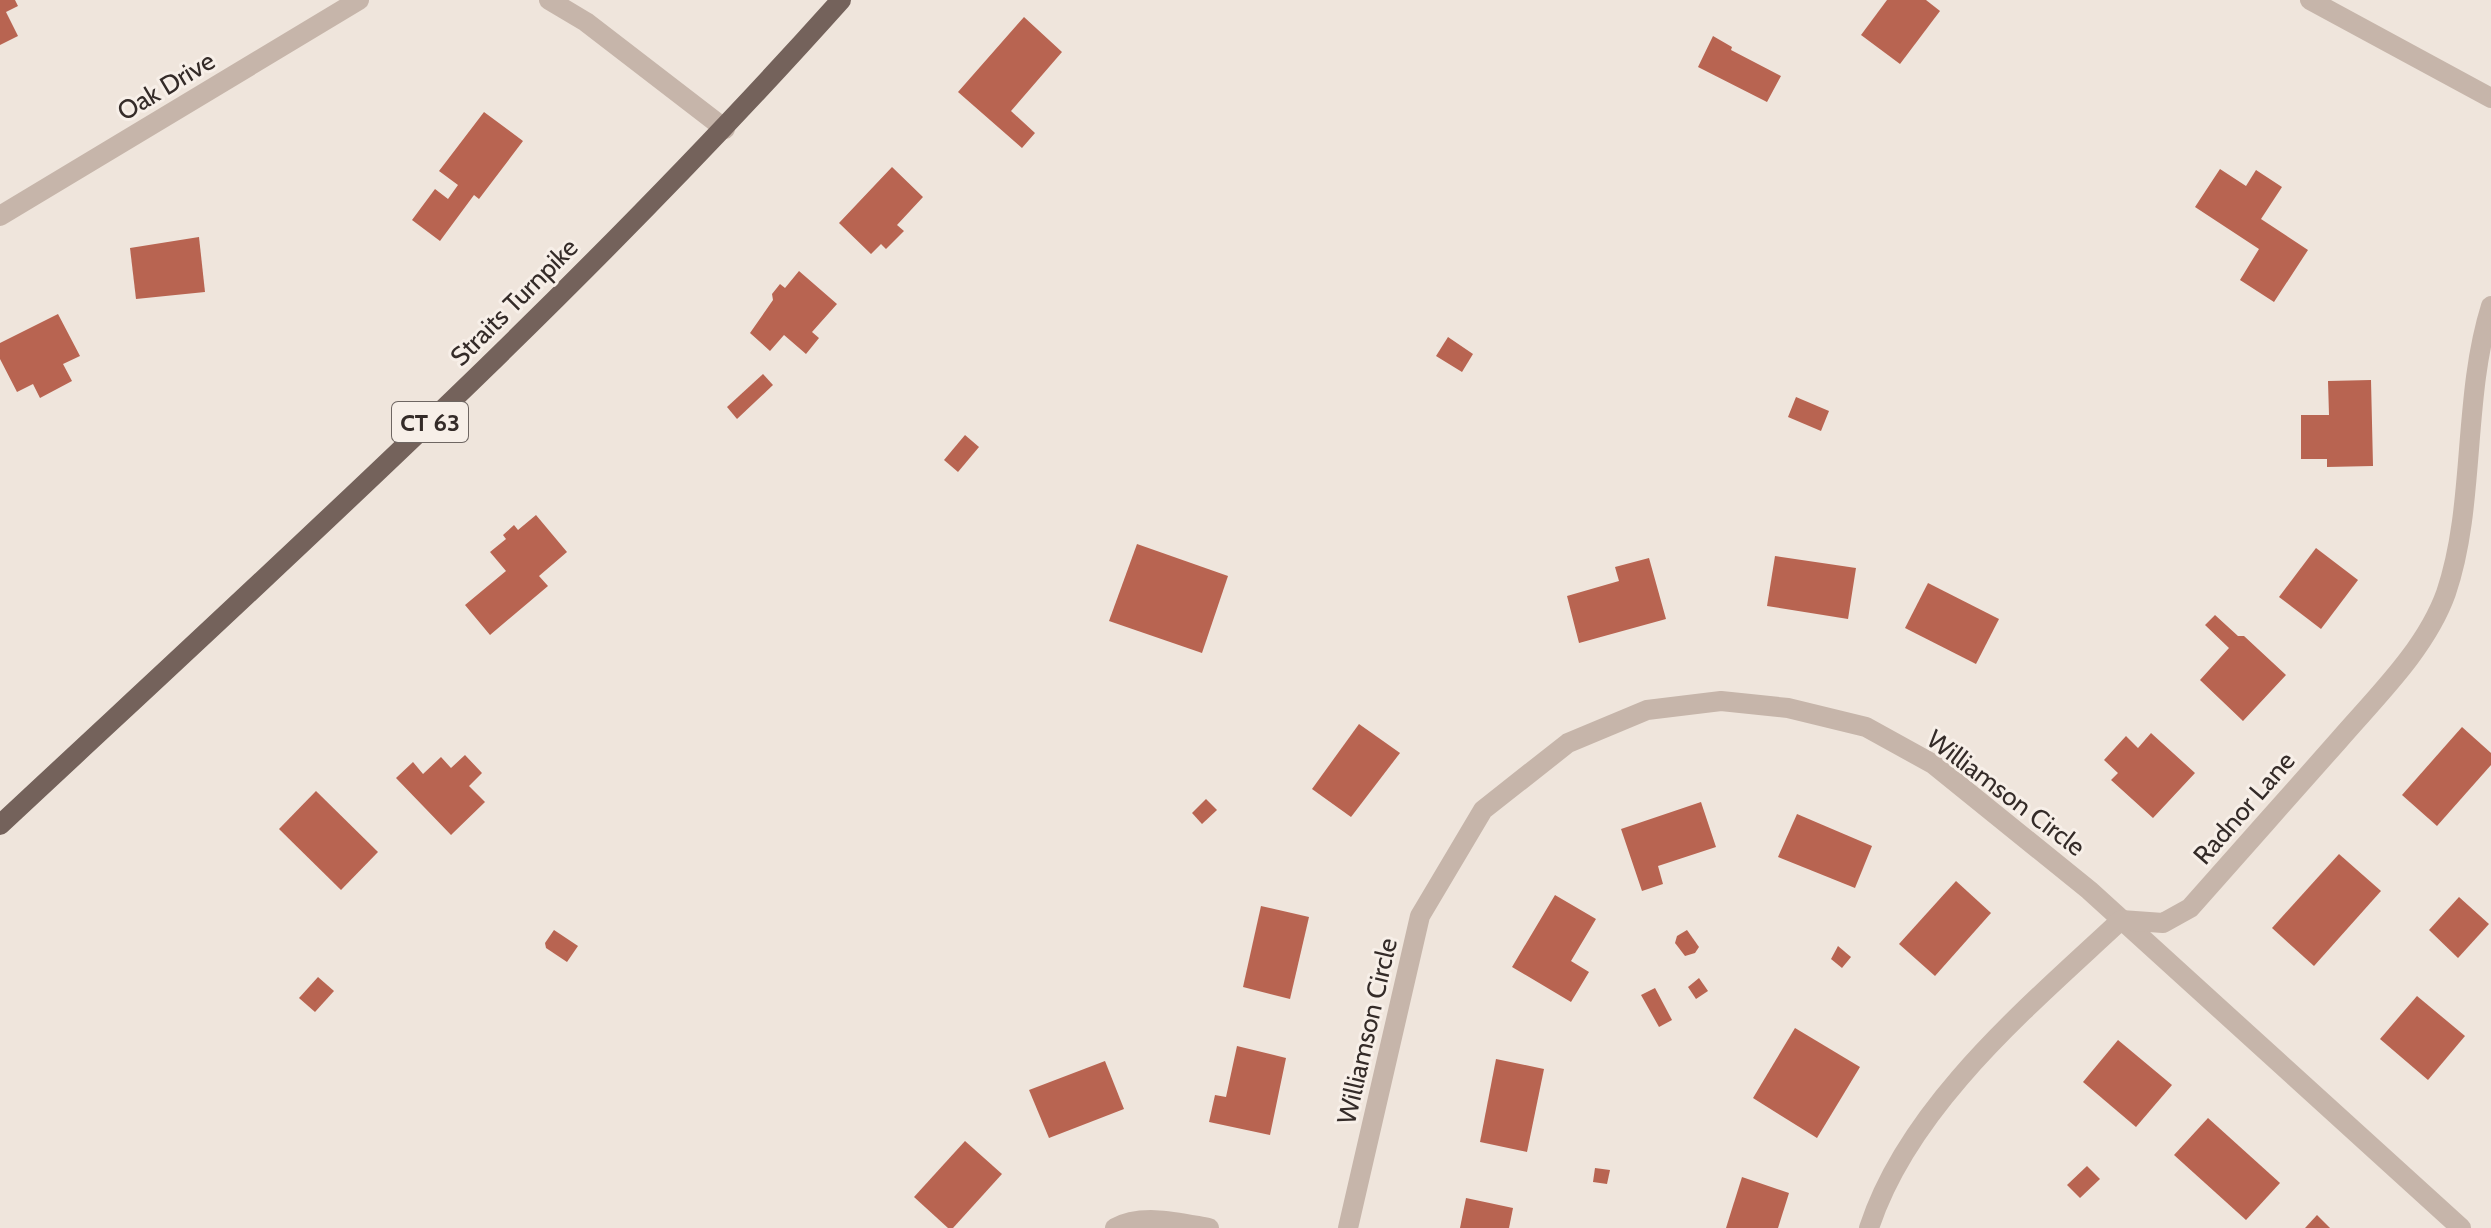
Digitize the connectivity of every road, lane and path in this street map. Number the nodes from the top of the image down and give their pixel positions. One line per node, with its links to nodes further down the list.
1 (359, 0): 7 (street, Oak Drive)
2 (549, 0): 6 (street)
3 (841, 0): 6 (main road, Straits Turnpike / CT 63)
4 (2310, 0): 5 (street)
5 (2491, 98)
6 (725, 129): 9 (main road, Straits Turnpike / CT 63)
7 (0, 216)
8 (2491, 306): 10 (street, Radnor Lane)
9 (0, 825)
10 (2121, 920): 13 (street, Williamson Circle); 14 (street); 15 (street, Williamson Circle)
11 (1115, 1228): 12 (street)
12 (1209, 1228)
13 (1348, 1228)
14 (1869, 1228)
15 (2461, 1228)

